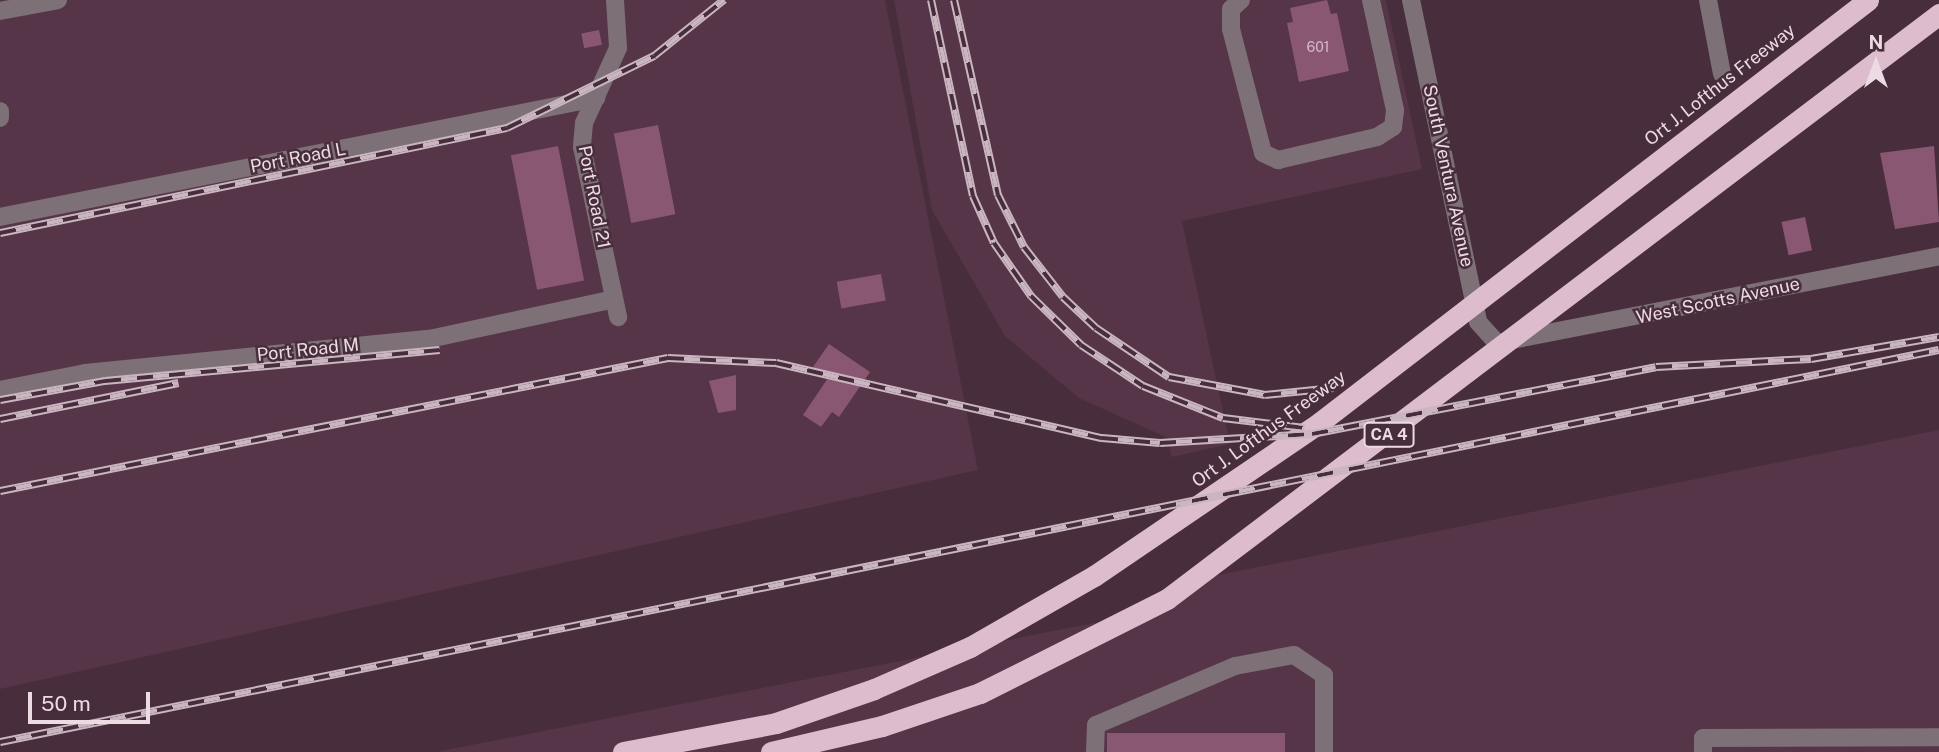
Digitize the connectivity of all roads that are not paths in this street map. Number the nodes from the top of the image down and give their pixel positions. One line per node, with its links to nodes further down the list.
1 (58, 0): 8 (street)
2 (615, 0): 11 (street, Port Road 21)
3 (1241, 0): 4 (street)
4 (1371, 0)
5 (1411, 0): 17 (street, South Ventura Avenue)
6 (1708, 0): 10 (street)
7 (1868, 0): 22 (highway, Ort J. Lofthus Freeway)
8 (0, 11)
9 (1939, 14): 21 (highway, CA 4)
10 (1722, 74)
11 (596, 99): 14 (street, Port Road L); 16 (street, Port Road 21)
12 (0, 111): 13 (street)
13 (0, 118)
14 (0, 217)
15 (1939, 256): 17 (street, West Scotts Avenue)
16 (616, 308): 18 (street, Port Road M)
17 (1497, 344)
18 (0, 390)
19 (1939, 737): 20 (street)
20 (1804, 745): 25 (street)
21 (776, 751)
22 (623, 752)
23 (1095, 752): 24 (street)
24 (1324, 752)
25 (1703, 752)

